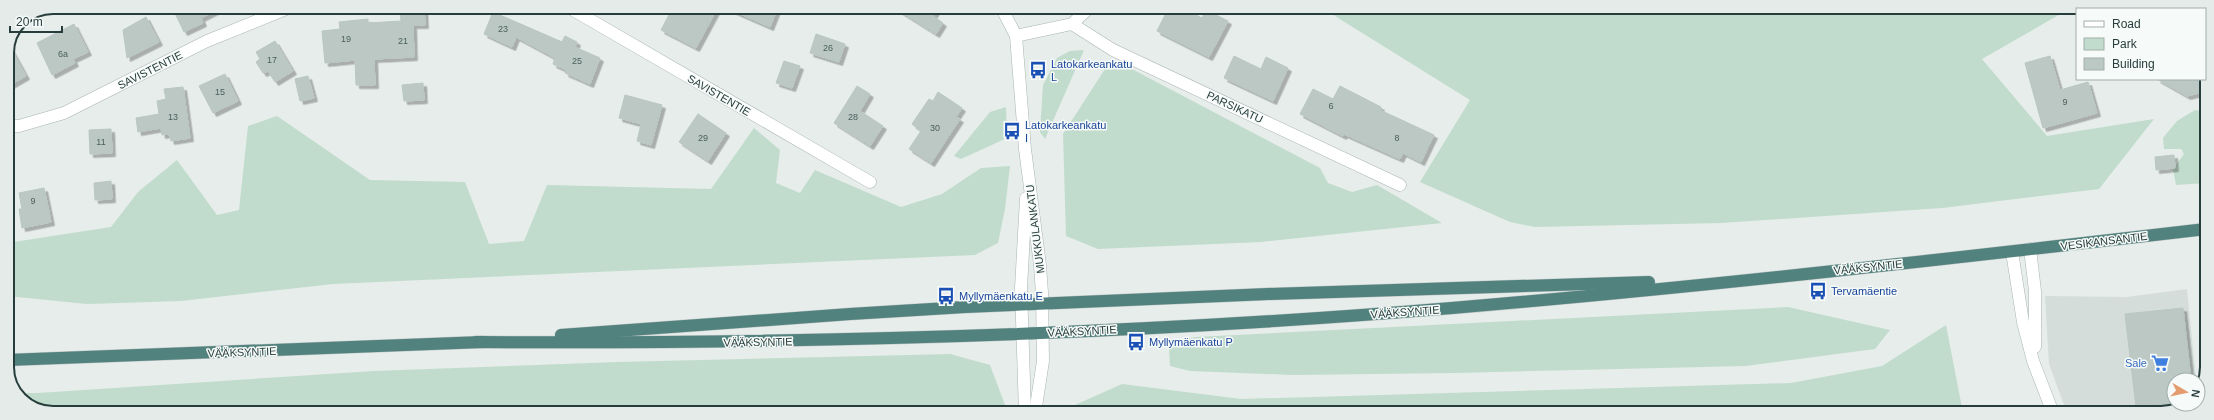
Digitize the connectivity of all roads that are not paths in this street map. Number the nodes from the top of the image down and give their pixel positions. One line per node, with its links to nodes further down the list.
1 (274, 14): 7 (street, SAVISTENTIE)
2 (580, 14): 9 (street, SAVISTENTIE)
3 (1005, 14): 6 (street, MUKKULANKATU)
4 (1083, 14): 5 (street)
5 (1072, 24): 6 (street); 10 (street, PARSIKATU)
6 (1016, 36): 8 (street, MUKKULANKATU)
7 (14, 126)
8 (1025, 149): 15 (street, MUKKULANKATU); 16 (street, MUKKULANKATU)
9 (870, 182)
10 (1400, 185)
11 (2200, 230): 12 (highway, VESIKANSANTIE)
12 (2030, 249): 13 (highway, VESIKANSANTIE); 21 (street)
13 (2006, 252): 14 (highway, VÄÄKSYNTIE); 21 (street)
14 (1734, 280): 15 (highway, VÄÄKSYNTIE); 17 (highway, VÄÄKSYNTIE)
15 (1042, 304): 16 (highway, VÄÄKSYNTIE); 17 (street, MUKKULANKATU)
16 (1021, 305): 18 (street, MUKKULANKATU); 19 (highway, VÄÄKSYNTIE)
17 (1043, 332): 18 (highway, VÄÄKSYNTIE); 23 (street, MUKKULANKATU)
18 (1022, 333): 19 (highway, VÄÄKSYNTIE); 22 (street, MUKKULANKATU)
19 (476, 342): 20 (highway, VÄÄKSYNTIE)
20 (14, 360)
21 (2041, 381): 24 (street)
22 (1025, 406)
23 (1036, 406)
24 (2050, 406)

